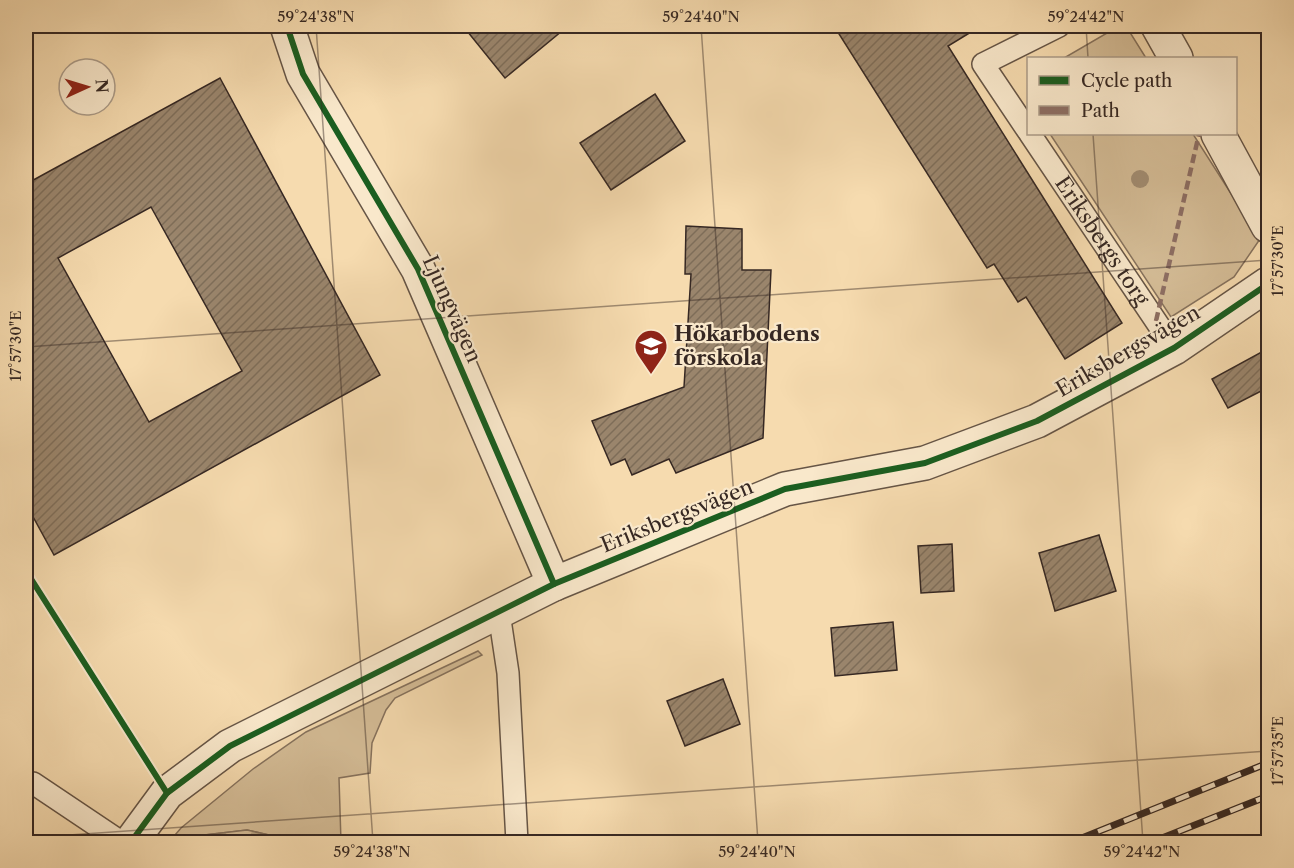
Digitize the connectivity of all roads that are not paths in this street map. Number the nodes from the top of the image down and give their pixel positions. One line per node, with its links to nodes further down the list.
1 (287, 26): 11 (street, Ljungvägen)
2 (1059, 26): 5 (lane, Eriksbergs torg)
3 (1158, 26): 4 (street)
4 (1175, 57)
5 (1027, 129)
6 (1031, 135): 10 (lane, Eriksbergs torg)
7 (1219, 135): 8 (street)
8 (1269, 226)
9 (1269, 284): 10 (street, Eriksbergsvägen)
10 (1174, 348): 11 (street, Eriksbergsvägen)
11 (555, 584): 12 (street, Eriksbergsvägen)
12 (499, 613): 15 (street, Eriksbergsvägen); 16 (lane)
13 (26, 783): 14 (lane)
14 (121, 843)
15 (131, 843)
16 (518, 843)

